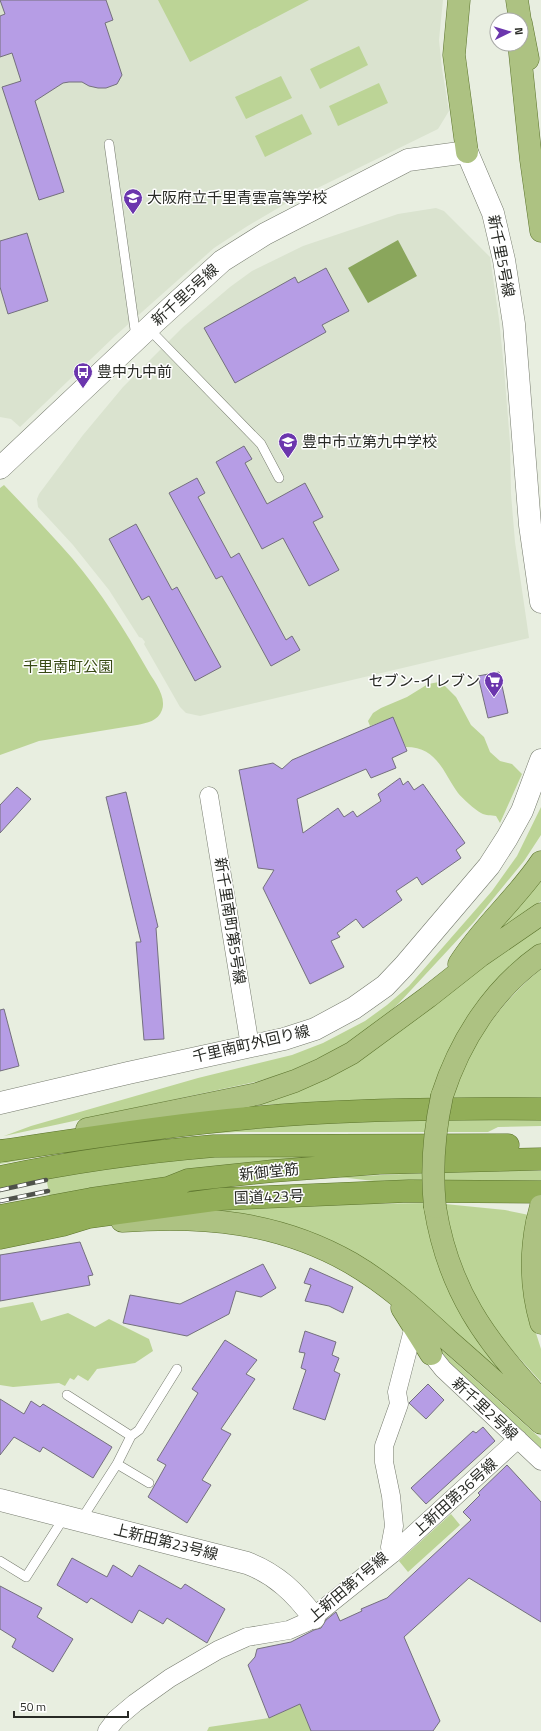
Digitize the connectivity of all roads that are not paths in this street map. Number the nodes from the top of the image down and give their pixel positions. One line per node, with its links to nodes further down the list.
1 (458, 0): 9 (main road)
2 (515, 0): 3 (main road); 4 (main road)
3 (516, 12)
4 (518, 12)
5 (520, 52): 10 (main road)
6 (526, 52): 7 (main road)
7 (541, 129)
8 (109, 144): 11 (lane)
9 (467, 152): 11 (street, 新千里5号線); 14 (street, 新千里5号線)
10 (541, 231)
11 (142, 334): 12 (street, 新千里5号線); 13 (lane)
12 (0, 468)
13 (279, 478)
14 (541, 602)
15 (541, 760): 21 (street, 千里南町外回り線)
16 (209, 796): 21 (street, 新千里南町第5号線)
17 (541, 862): 20 (main road)
18 (541, 914): 20 (main road)
19 (541, 955): 30 (main road, bridge)
20 (428, 997): 25 (main road)
21 (250, 1046): 22 (street, 千里南町外回り線)
22 (0, 1103)
23 (541, 1109): 25 (highway)
24 (541, 1145): 27 (highway, 新御堂筋)
25 (0, 1151)
26 (541, 1159): 28 (highway, 新御堂筋)
27 (0, 1177)
28 (168, 1188): 30 (highway); 32 (highway, 新御堂筋)
29 (541, 1192): 30 (highway, 国道423号)
30 (423, 1196): 31 (main road); 33 (highway, 国道423号); 41 (main road)
31 (540, 1212): 36 (main road)
32 (0, 1216)
33 (63, 1225): 34 (highway, 国道423号); 35 (main road)
34 (0, 1238)
35 (380, 1282): 37 (main road); 42 (main road)
36 (541, 1323)
37 (414, 1326): 38 (main road); 50 (street, 上新田第1号線)
38 (432, 1354): 44 (street, 新千里2号線)
39 (177, 1369): 43 (lane)
40 (67, 1396): 43 (lane)
41 (541, 1400)
42 (541, 1422)
43 (131, 1436): 46 (lane)
44 (518, 1439): 45 (street, 新千里2号線); 50 (street, 上新田第36号線)
45 (541, 1461)
46 (117, 1464): 47 (lane); 49 (lane)
47 (149, 1483)
48 (0, 1500): 49 (street, 上新田第23号線)
49 (73, 1518): 51 (lane); 52 (street, 上新田第23号線)
50 (392, 1554): 52 (street, 上新田第1号線)
51 (0, 1561)
52 (314, 1618): 53 (street, 上新田第1号線)
53 (107, 1731)

